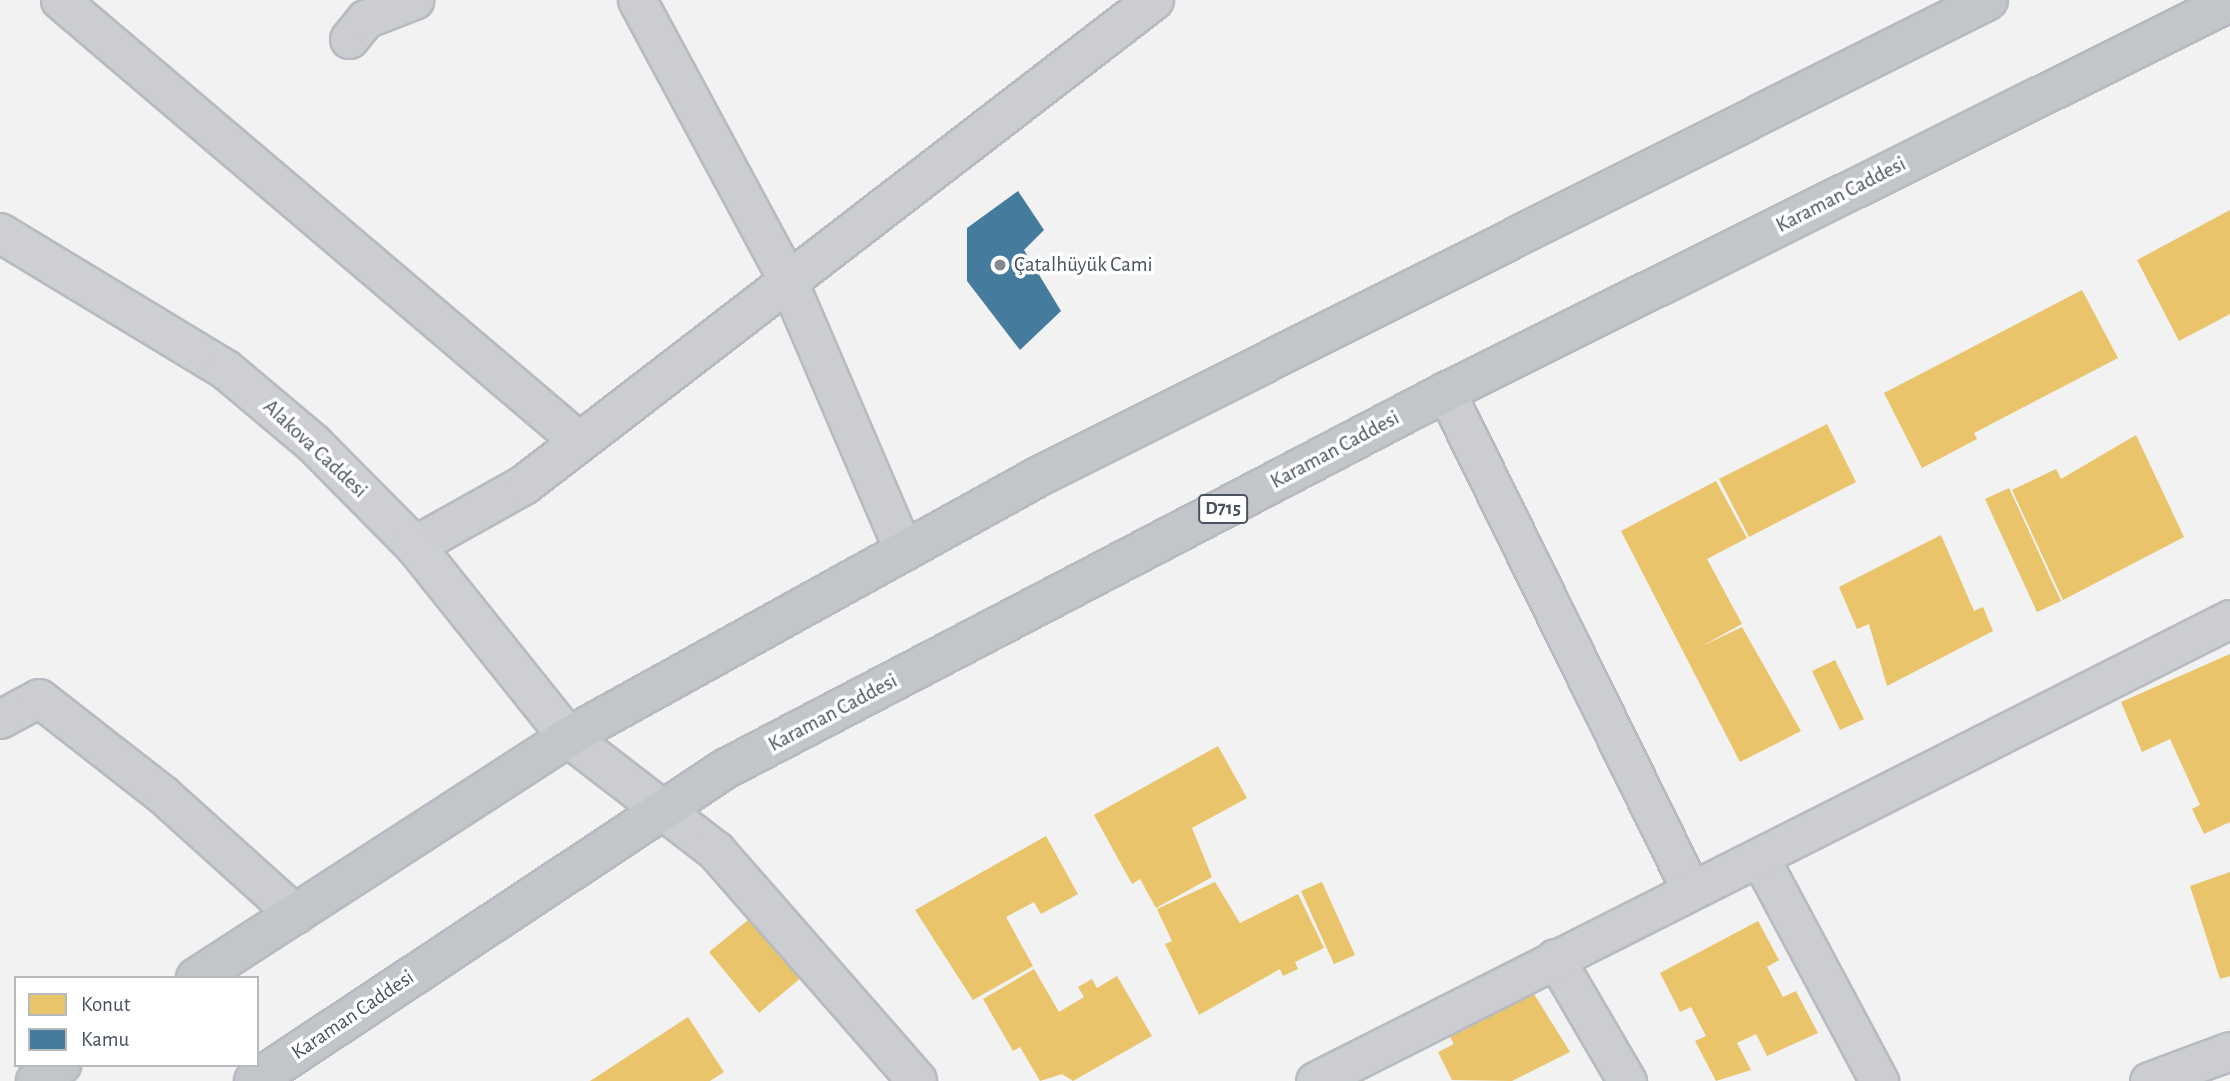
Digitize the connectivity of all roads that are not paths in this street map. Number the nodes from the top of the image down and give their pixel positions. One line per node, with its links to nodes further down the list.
1 (60, 0): 11 (street)
2 (414, 0): 7 (street)
3 (637, 0): 9 (street)
4 (1154, 0): 9 (street)
5 (1988, 0): 13 (highway)
6 (2229, 5): 10 (highway, Karaman Caddesi / D715)
7 (349, 39)
8 (0, 233): 12 (main road, Alakova Caddesi)
9 (788, 281): 11 (street); 13 (street)
10 (1446, 392): 17 (highway, Karaman Caddesi / D715); 19 (street)
11 (580, 442): 12 (street)
12 (415, 546): 16 (main road, Alakova Caddesi)
13 (904, 551): 16 (highway)
14 (2230, 619): 18 (street)
15 (0, 719): 20 (street)
16 (568, 737): 17 (street); 20 (highway)
17 (667, 808): 27 (highway, Karaman Caddesi / D715); 28 (street)
18 (1761, 860): 19 (street); 31 (street)
19 (1690, 888): 21 (street)
20 (295, 914): 22 (highway)
21 (1555, 958): 29 (street); 30 (street)
22 (199, 976)
23 (2230, 1051): 25 (street)
24 (58, 1067): 26 (highway)
25 (2160, 1079)
26 (36, 1081)
27 (254, 1081)
28 (917, 1081)
29 (1315, 1081)
30 (1627, 1081)
31 (1878, 1081)

